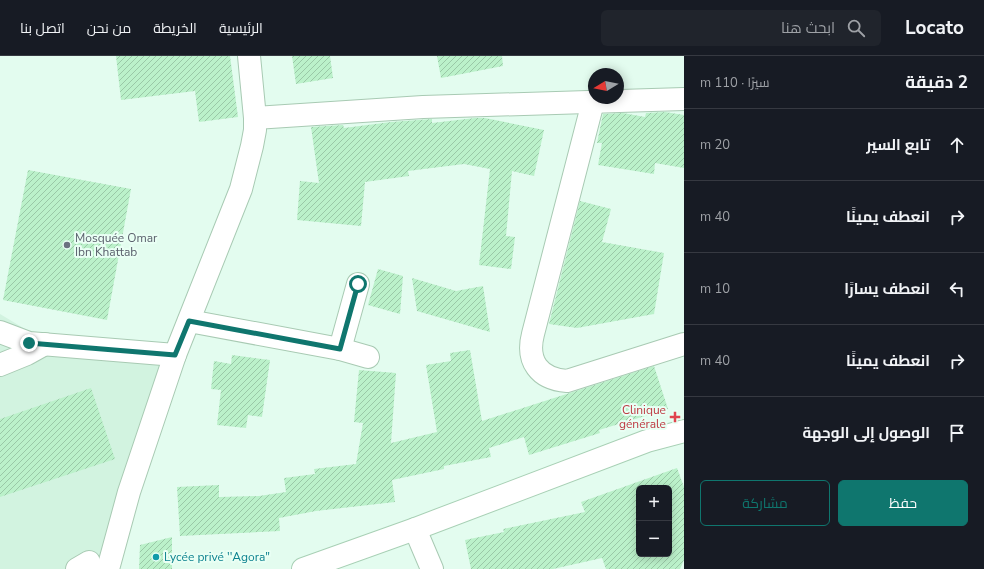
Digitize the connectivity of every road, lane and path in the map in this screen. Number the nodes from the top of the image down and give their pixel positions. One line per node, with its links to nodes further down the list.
1 (249, 56): 6 (street)
2 (684, 99): 3 (street)
3 (624, 101)
4 (588, 102): 6 (street)
5 (592, 104): 11 (street)
6 (255, 118): 8 (street)
7 (358, 284): 12 (street)
8 (189, 321): 12 (street); 13 (street)
9 (0, 332): 10 (street)
10 (45, 344): 13 (street); 15 (street)
11 (684, 344)
12 (340, 349): 14 (street)
13 (175, 355): 19 (street)
14 (368, 357)
15 (0, 365)
16 (684, 431): 17 (street)
17 (415, 529): 18 (street); 21 (street)
18 (339, 562): 20 (street)
19 (91, 567)
20 (303, 569)
21 (432, 569)

